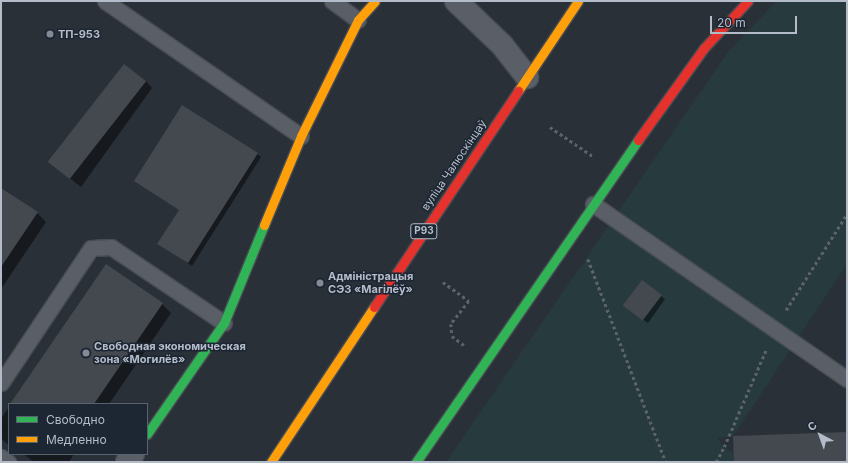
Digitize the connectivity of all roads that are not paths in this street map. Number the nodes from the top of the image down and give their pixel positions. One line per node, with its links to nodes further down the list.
1 (106, 1): 9 (lane)
2 (332, 1): 7 (lane)
3 (375, 1): 7 (street)
4 (456, 1): 8 (street)
5 (578, 1): 8 (street, вуліца Чалюскінцаў / Р93)
6 (748, 1): 10 (street)
7 (358, 20): 9 (street)
8 (527, 77): 17 (street, вуліца Чалюскінцаў / Р93)
9 (301, 136): 11 (street)
10 (593, 204): 12 (lane); 18 (street)
11 (224, 323): 13 (lane); 14 (street)
12 (847, 379)
13 (1, 383)
14 (148, 433)
15 (1, 457): 16 (lane)
16 (8, 462)
17 (271, 462)
18 (416, 462)

